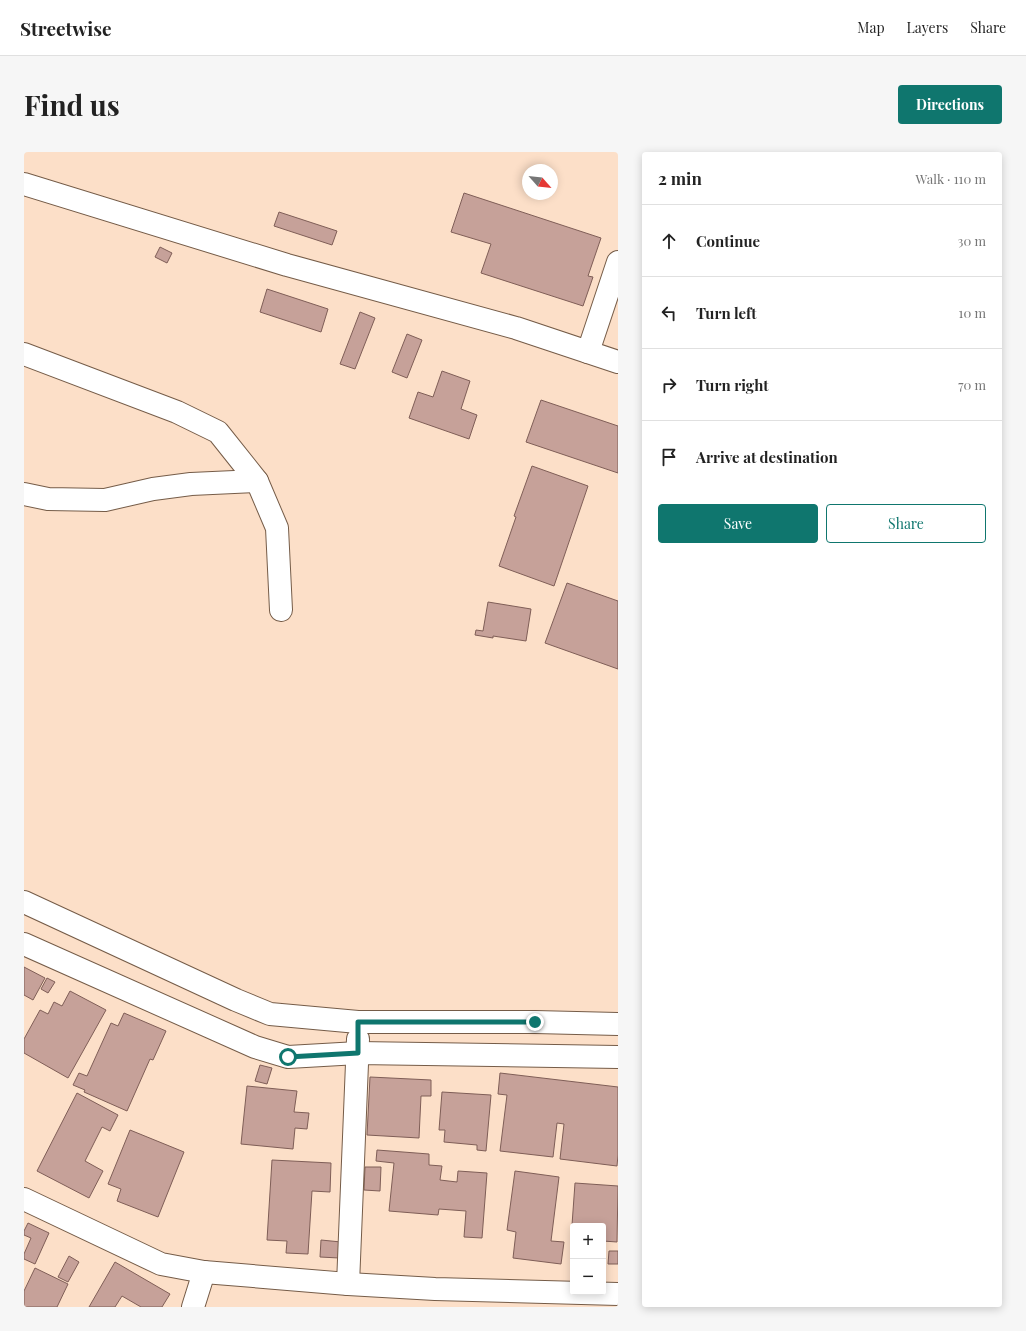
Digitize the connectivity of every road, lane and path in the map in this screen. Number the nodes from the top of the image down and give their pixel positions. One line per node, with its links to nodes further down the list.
1 (24, 184): 3 (street)
2 (618, 262): 3 (street)
3 (588, 352): 5 (street)
4 (24, 354): 6 (street)
5 (618, 362)
6 (257, 481): 7 (street); 8 (street)
7 (24, 494)
8 (281, 610)
9 (24, 902): 11 (street)
10 (24, 944): 13 (street)
11 (358, 1022): 12 (street); 13 (street)
12 (618, 1024)
13 (358, 1053): 14 (street); 17 (street)
14 (618, 1057)
15 (24, 1199): 16 (street)
16 (204, 1272): 17 (street); 20 (street)
17 (348, 1284): 19 (street)
18 (618, 1294): 19 (street)
19 (433, 1298)
20 (193, 1307)

